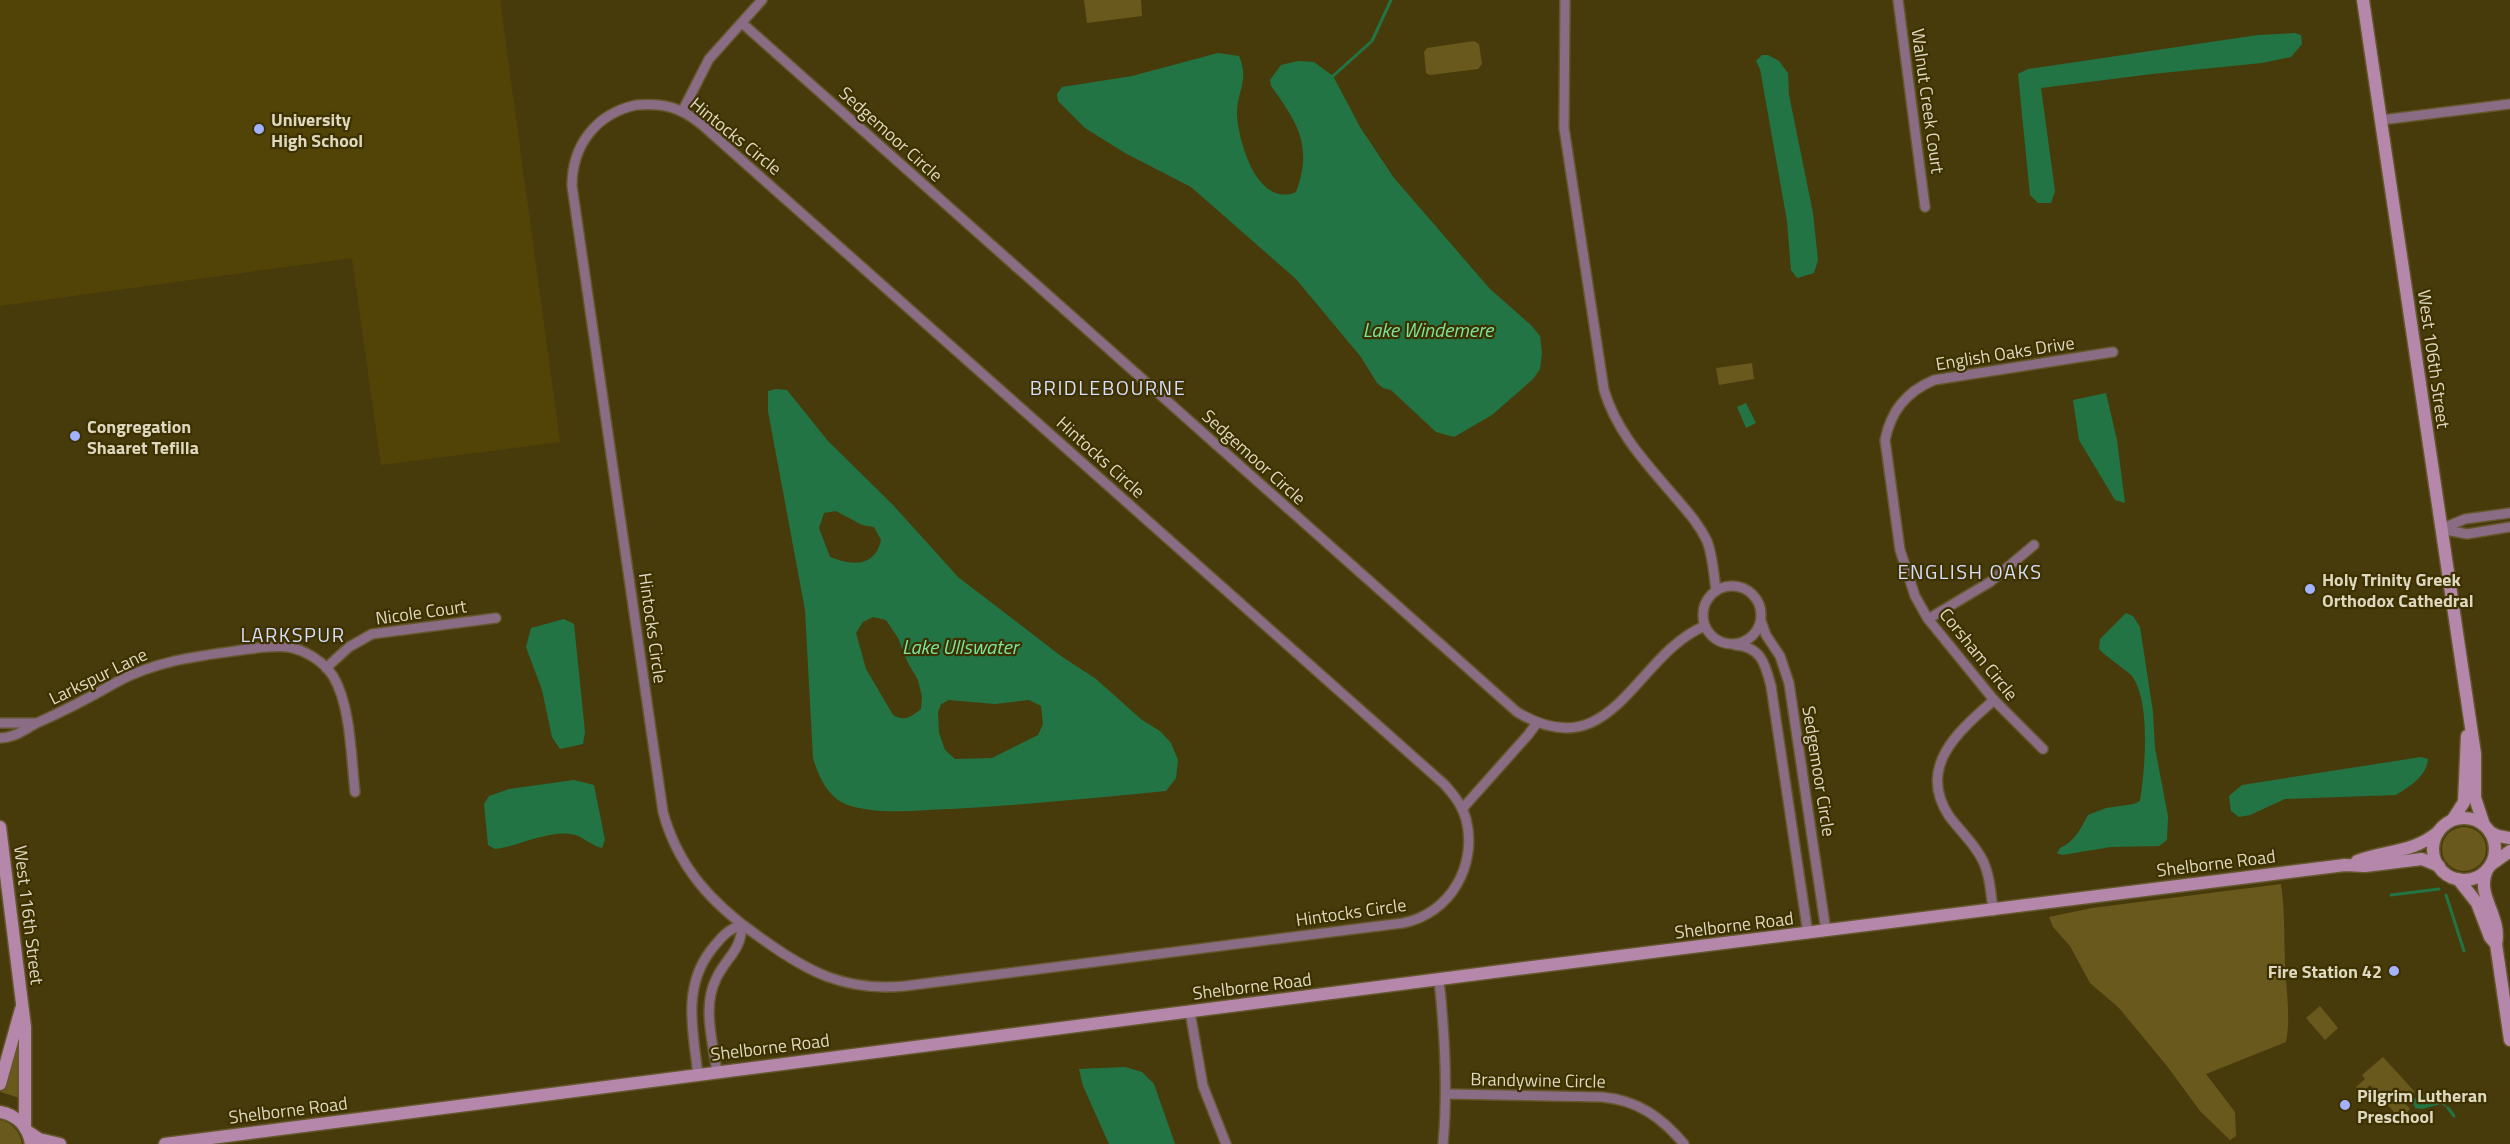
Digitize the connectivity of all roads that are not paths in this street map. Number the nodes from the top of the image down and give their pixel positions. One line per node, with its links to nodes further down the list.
1 (762, 0): 5 (street)
2 (1565, 0): 16 (street)
3 (1898, 0): 9 (street, Walnut Creek Court)
4 (2363, 0): 8 (street, West 106th Street)
5 (741, 22): 7 (street); 26 (street, Sedgemoor Circle)
6 (2510, 104): 8 (street)
7 (683, 110): 31 (street, Hintocks Circle); 43 (street, Hintocks Circle)
8 (2381, 120): 14 (street, West 106th Street)
9 (1925, 207)
10 (2113, 352): 11 (street, English Oaks Drive)
11 (1888, 427): 18 (street, Corsham Circle)
12 (2510, 513): 14 (street)
13 (2510, 527): 14 (street)
14 (2441, 529): 27 (street, West 106th Street)
15 (2034, 545): 18 (street)
16 (1716, 591): 19 (street); 20 (street)
17 (496, 618): 22 (street, Nicole Court)
18 (1928, 619): 23 (street, Corsham Circle)
19 (1761, 621): 21 (street); 44 (street, Sedgemoor Circle)
20 (1705, 626): 21 (street); 26 (street, Sedgemoor Circle)
21 (1735, 645): 45 (street, Sedgemoor Circle)
22 (327, 668): 25 (street, Larkspur Lane); 30 (street, Larkspur Lane)
23 (1994, 700): 29 (street, Corsham Circle); 42 (street)
24 (0, 723): 25 (street, Larkspur Lane)
25 (36, 723): 28 (street, Larkspur Lane)
26 (1537, 723): 31 (street)
27 (2469, 723): 32 (street, West 106th Street); 34 (street, West 106th Street)
28 (0, 738)
29 (2043, 749)
30 (355, 792)
31 (1462, 809): 43 (street, Hintocks Circle)
32 (2453, 819): 34 (street); 35 (street)
33 (0, 827): 48 (street, West 116th Street)
34 (2487, 828): 36 (street); 40 (street)
35 (2438, 832): 38 (street, Shelborne Road); 39 (street)
36 (2510, 838)
37 (2510, 852): 40 (street)
38 (2344, 865): 39 (street, Shelborne Road); 42 (street, Shelborne Road)
39 (2439, 866): 41 (street)
40 (2489, 868): 41 (street); 46 (street)
41 (2458, 879): 46 (street)
42 (1993, 911): 44 (street, Shelborne Road)
43 (742, 925): 51 (street); 52 (street)
44 (1826, 932): 45 (street, Shelborne Road)
45 (1808, 934): 47 (street, Shelborne Road)
46 (2496, 944): 50 (street)
47 (1439, 981): 49 (street, Shelborne Road); 54 (street)
48 (21, 1008): 53 (street, West 116th Street); 56 (street, West 116th Street)
49 (1190, 1012): 51 (street, Shelborne Road); 60 (street)
50 (2510, 1040)
51 (717, 1072): 52 (street, Shelborne Road)
52 (698, 1075): 59 (street, Shelborne Road)
53 (0, 1084)
54 (1447, 1094): 61 (street); 62 (street, Brandywine Circle)
55 (0, 1112): 56 (street)
56 (26, 1130): 57 (street, West 116th Street); 58 (street)
57 (31, 1144)
58 (60, 1144)
59 (165, 1144)
60 (1227, 1144)
61 (1443, 1144)
62 (1684, 1144)

